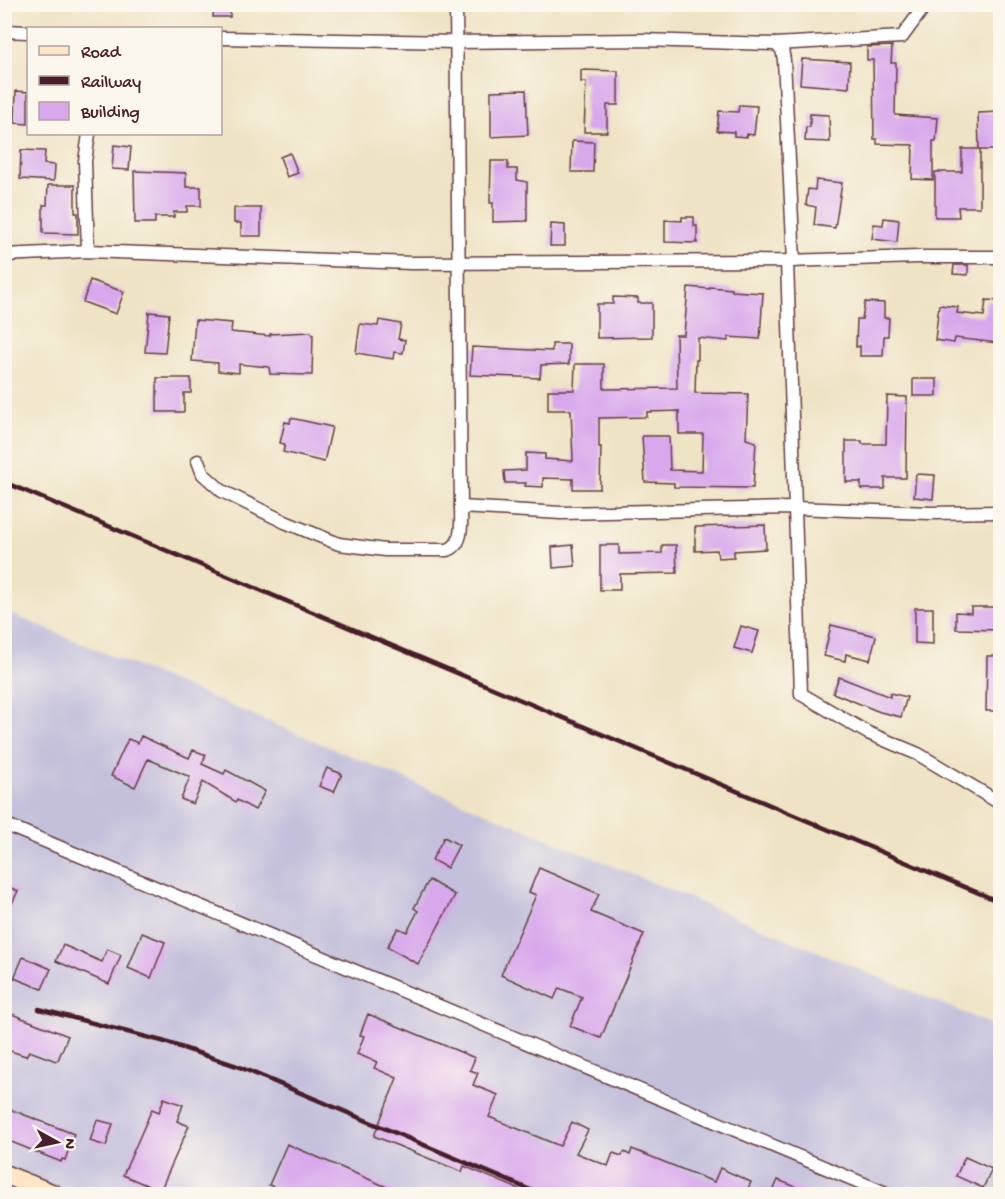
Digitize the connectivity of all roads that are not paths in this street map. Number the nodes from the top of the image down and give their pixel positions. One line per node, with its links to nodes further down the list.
1 (456, 4): 6 (street)
2 (926, 4): 7 (street)
3 (4, 31): 4 (street)
4 (27, 32)
5 (222, 38): 6 (street)
6 (458, 42): 7 (street); 13 (street)
7 (775, 44): 12 (street)
8 (89, 135): 9 (street)
9 (88, 251): 10 (street); 13 (street)
10 (4, 255)
11 (1000, 257): 12 (street)
12 (790, 261): 13 (street); 16 (street)
13 (459, 263): 15 (street)
14 (198, 461): 15 (street)
15 (461, 507): 16 (street)
16 (794, 508): 17 (street); 18 (street)
17 (1000, 512)
18 (1000, 803)
19 (4, 824): 22 (street)
20 (4, 1174): 21 (main road)
21 (54, 1194)
22 (888, 1194)

